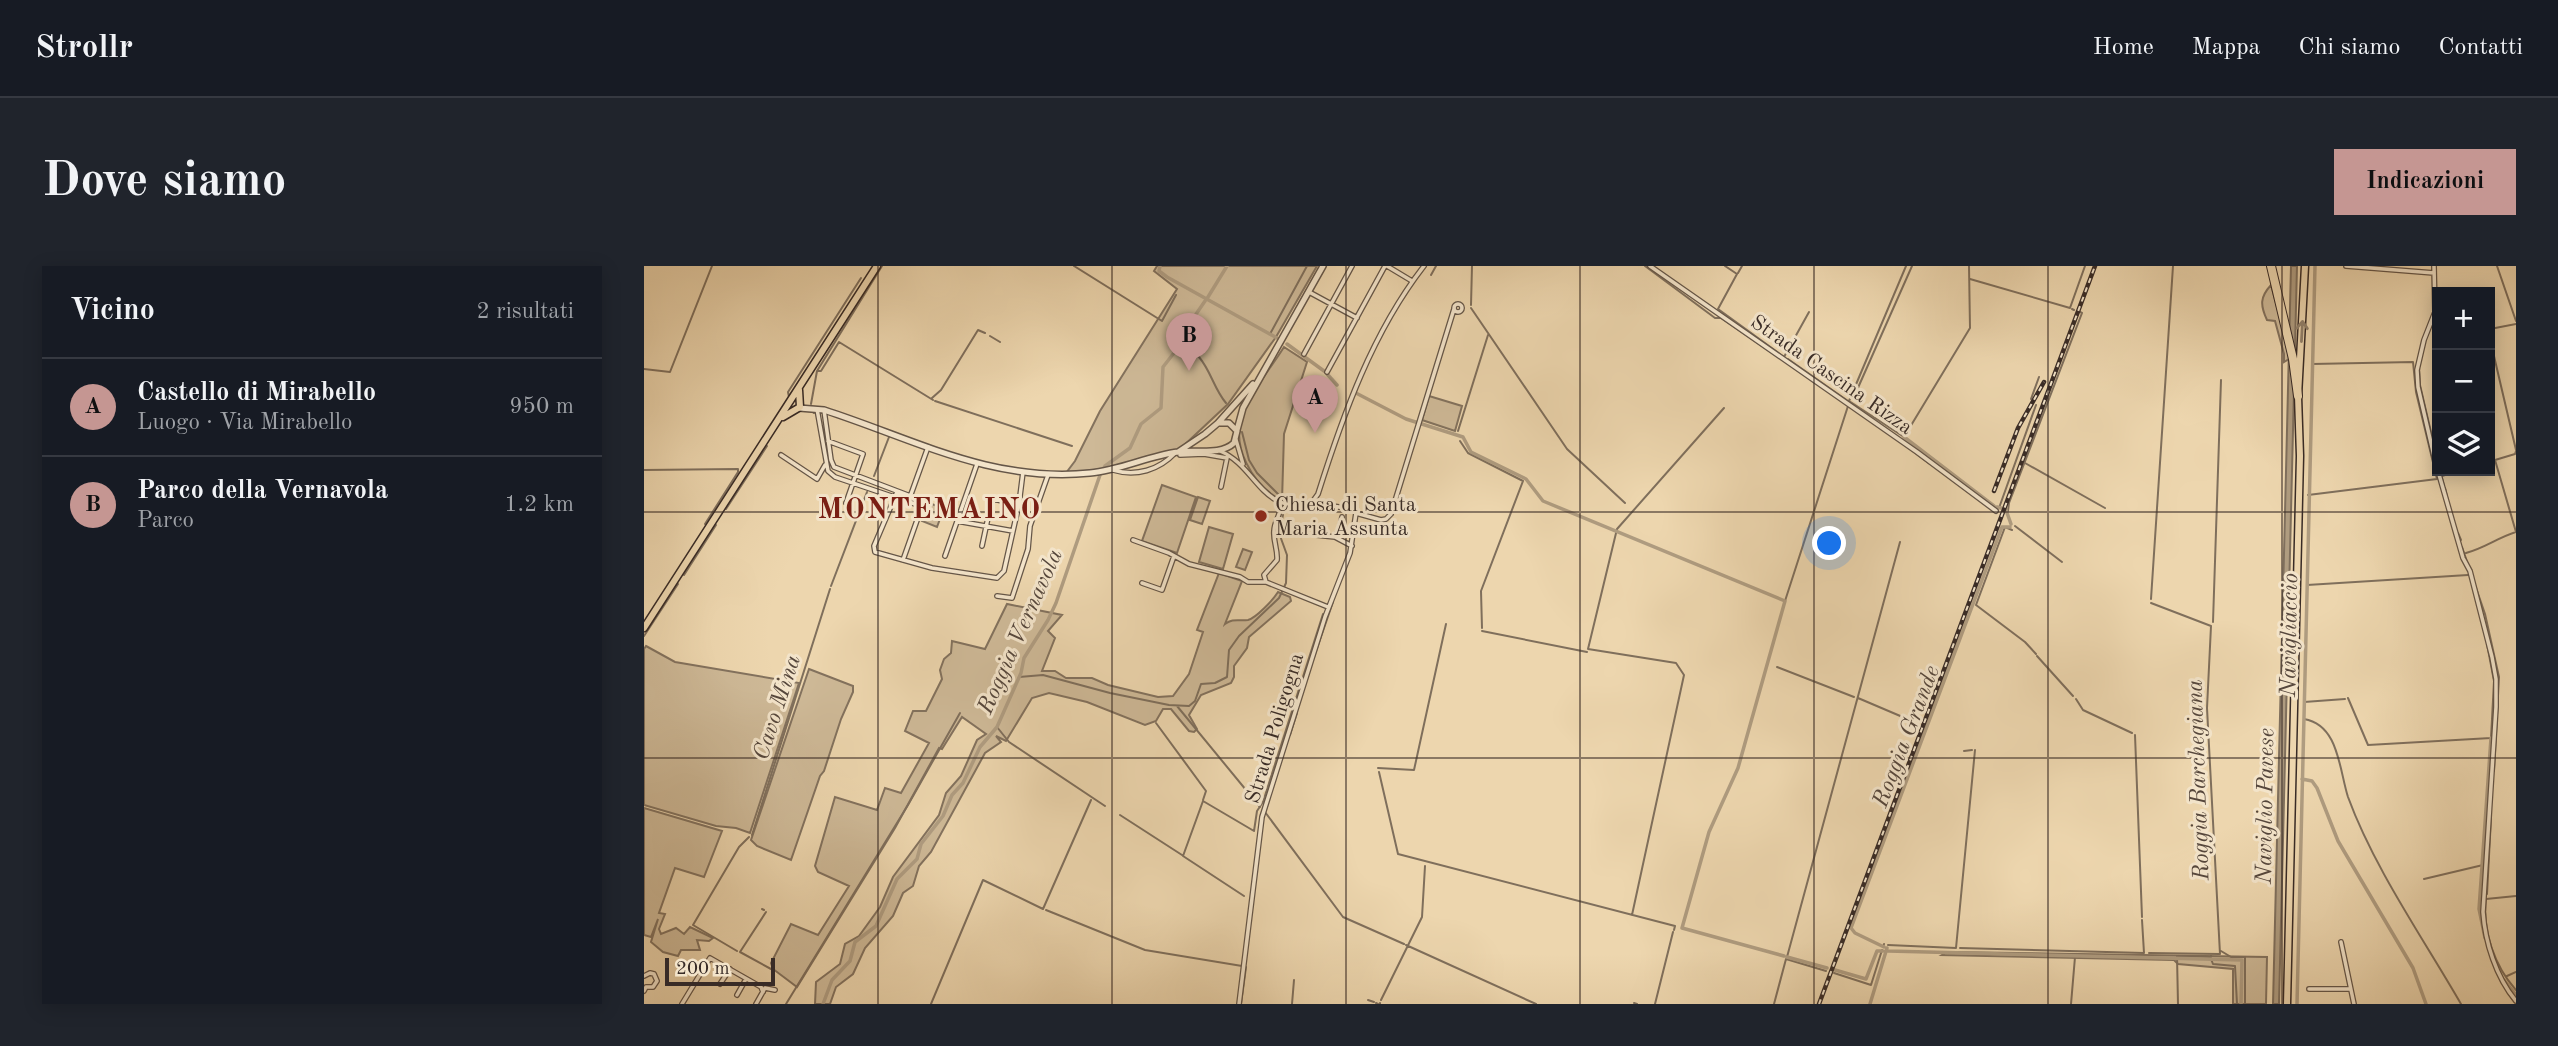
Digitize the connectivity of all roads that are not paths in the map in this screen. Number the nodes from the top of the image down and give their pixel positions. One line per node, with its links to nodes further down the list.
1 (877, 266): 21 (main road)
2 (1323, 266): 13 (street)
3 (1352, 266): 14 (street)
4 (1386, 266): 12 (street); 16 (street)
5 (1424, 266): 12 (street)
6 (1650, 266): 53 (street, Strada Cascina Rizza)
7 (2269, 266): 20 (highway)
8 (2305, 266): 20 (main road, one-way to 8)
9 (2346, 266): 11 (street)
10 (2434, 266): 11 (street)
11 (2434, 273): 29 (street)
12 (1412, 281): 48 (street)
13 (1309, 292): 14 (street); 18 (street)
14 (1331, 304): 16 (street); 17 (street)
15 (1454, 309): 54 (street)
16 (1357, 318): 19 (street)
17 (1304, 355)
18 (1271, 359): 23 (street); 24 (street)
19 (1327, 372)
20 (2298, 396): 89 (main road)
21 (796, 404): 22 (street); 73 (main road)
22 (818, 410): 27 (street); 28 (street); 34 (street)
23 (1218, 422): 24 (street); 25 (street)
24 (1237, 431): 26 (street)
25 (1205, 434): 30 (street); 31 (street)
26 (1236, 440): 30 (street); 35 (street)
27 (828, 441): 39 (street); 39 (street)
28 (928, 447): 33 (street); 47 (street)
29 (2432, 448)
30 (1215, 452): 31 (street); 35 (street); 43 (street)
31 (1178, 453): 36 (street); 36 (street)
32 (781, 455): 34 (street)
33 (977, 464): 37 (street); 56 (street)
34 (825, 465): 41 (street)
35 (1244, 466): 49 (street)
36 (1113, 470): 38 (street)
37 (1023, 472): 38 (street); 52 (street)
38 (1048, 475): 71 (street)
39 (855, 476): 41 (street); 42 (street)
40 (2439, 476): 85 (street)
41 (853, 483): 44 (street); 50 (street)
42 (877, 484): 44 (street); 45 (street)
43 (1221, 487)
44 (875, 490): 46 (street)
45 (897, 492): 46 (street); 47 (street)
46 (894, 497): 51 (street); 66 (street)
47 (910, 497): 51 (street)
48 (1313, 501): 49 (street); 54 (street)
49 (1279, 502): 67 (street)
50 (846, 503)
51 (920, 503): 66 (street)
52 (1019, 504): 57 (street); 58 (street)
53 (1995, 511)
54 (1356, 513): 63 (street, Strada Poligogna)
55 (1342, 517): 60 (street)
56 (957, 521): 57 (street); 64 (street)
57 (986, 526): 58 (street); 62 (street)
58 (1013, 531): 66 (street)
59 (1316, 535): 60 (street)
60 (1335, 537): 63 (street)
61 (1132, 540): 65 (street)
62 (982, 546)
63 (1352, 546): 72 (street, Strada Poligogna)
64 (945, 556)
65 (1174, 556): 69 (street); 70 (street)
66 (903, 560)
67 (1264, 575): 68 (street); 70 (street)
68 (1266, 582): 70 (street); 72 (street)
69 (1142, 583)
70 (1256, 583)
71 (997, 596)
72 (1328, 607): 88 (street, Strada Poligogna)
73 (644, 628)
74 (2341, 942): 81 (street)
75 (730, 969): 77 (street); 78 (street); 86 (street)
76 (644, 976): 79 (street)
77 (747, 979): 83 (street); 84 (street)
78 (720, 984)
79 (645, 987)
80 (2309, 989): 81 (street)
81 (2350, 989): 90 (street)
82 (775, 990): 83 (street)
83 (763, 992): 87 (street)
84 (737, 995)
85 (2516, 1000)
86 (682, 1004)
87 (756, 1004)
88 (1239, 1004)
89 (2287, 1004)
90 (2354, 1004)

